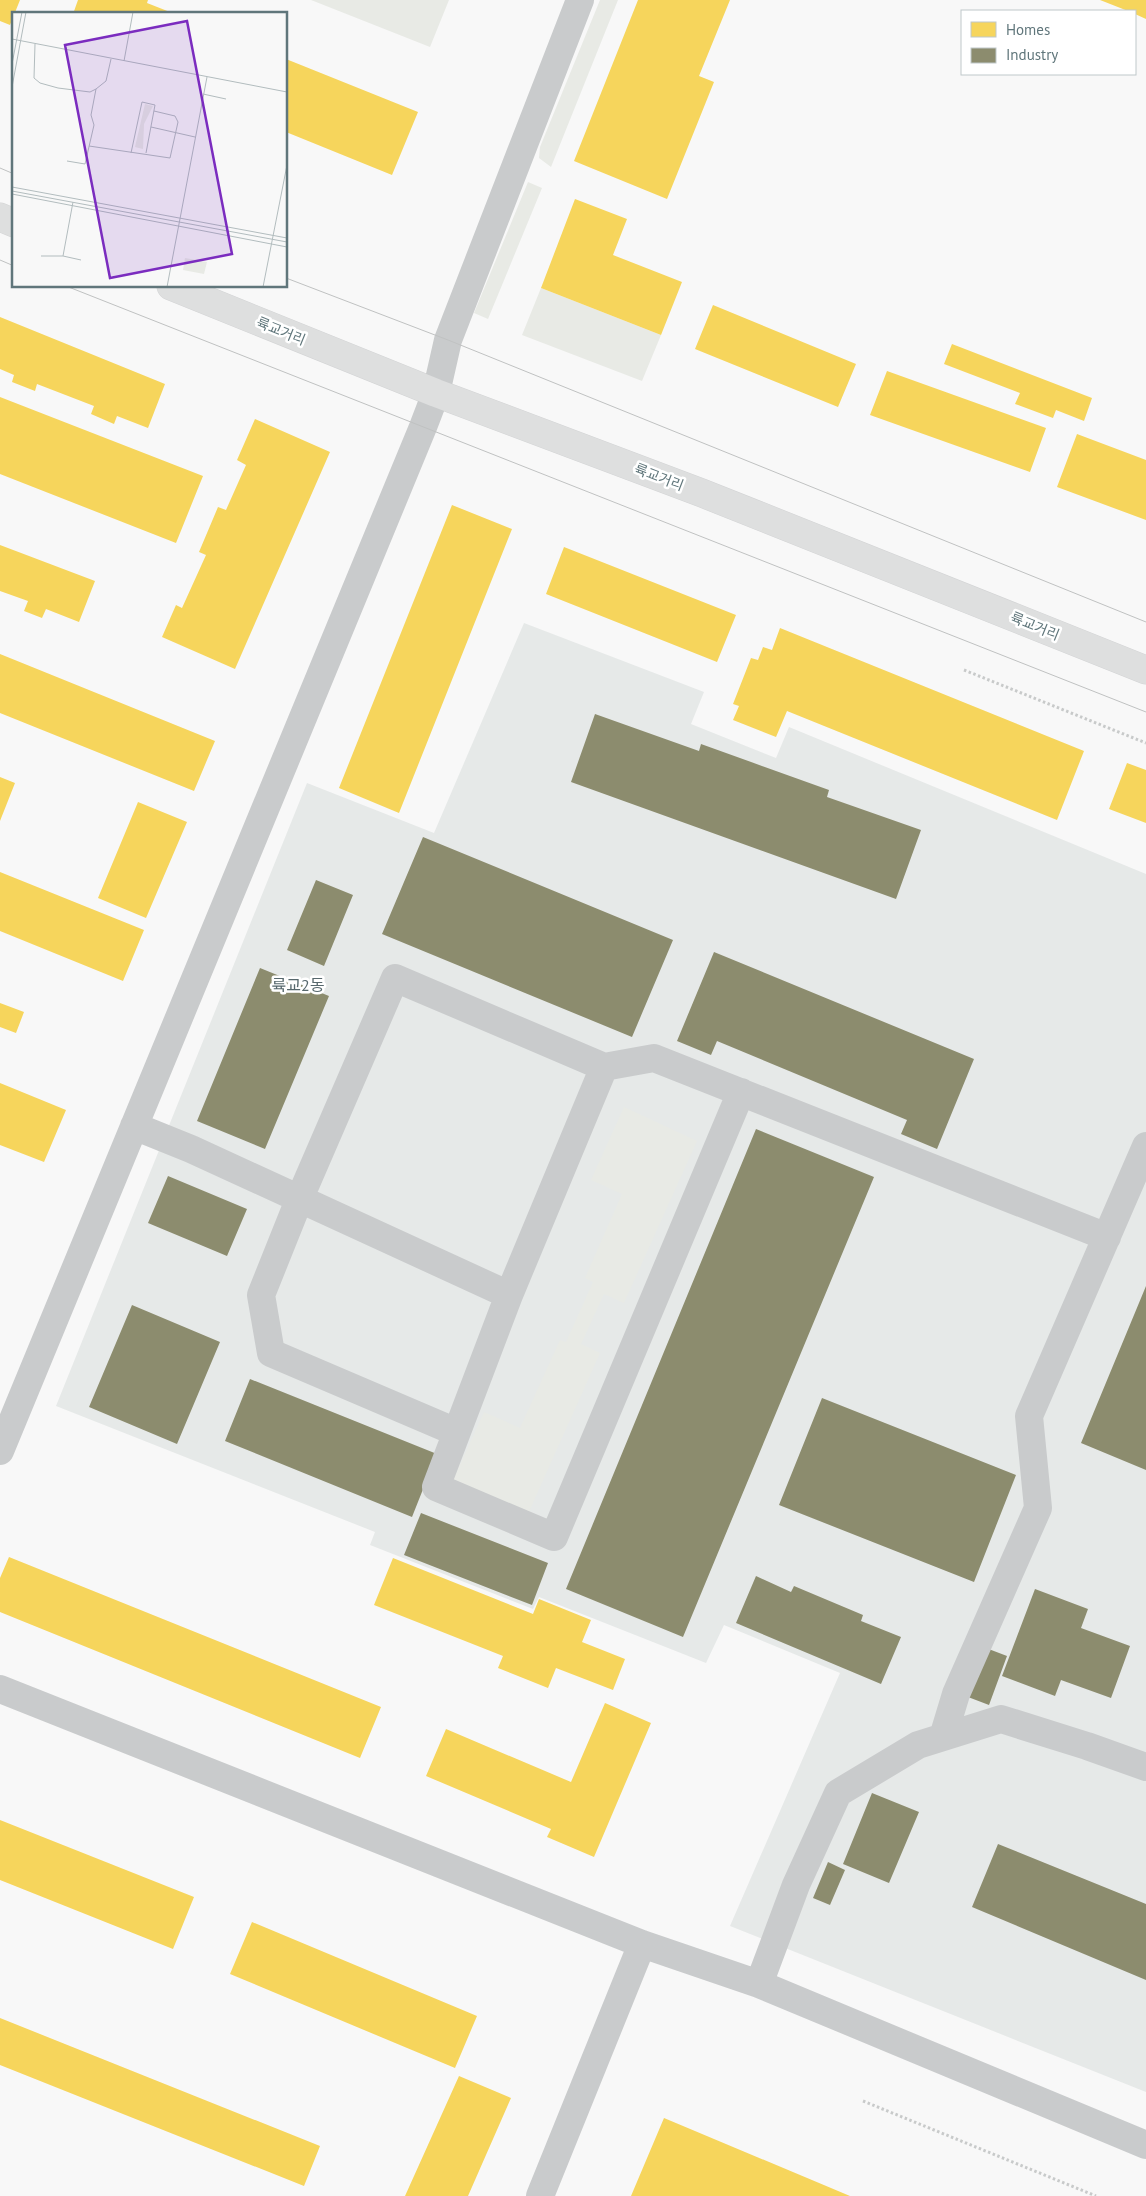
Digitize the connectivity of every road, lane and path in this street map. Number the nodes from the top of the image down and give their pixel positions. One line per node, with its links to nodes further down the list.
1 (580, 0): 5 (street)
2 (0, 218): 3 (main road)
3 (12, 222)
4 (176, 288): 5 (main road, 륙교거리)
5 (436, 393): 7 (main road, 륙교거리); 11 (street)
6 (964, 670): 8 (path)
7 (1146, 670)
8 (1146, 743)
9 (604, 1067): 10 (street); 13 (street); 15 (street)
10 (740, 1092): 14 (street); 16 (street)
11 (134, 1126): 13 (street); 17 (street)
12 (1146, 1146): 14 (street)
13 (299, 1200): 15 (street); 16 (street)
14 (1107, 1237): 19 (street)
15 (509, 1295): 16 (street)
16 (456, 1432)
17 (0, 1451)
18 (0, 1688): 21 (street)
19 (943, 1737): 20 (street); 22 (street)
20 (1146, 1768)
21 (642, 1944): 22 (street); 25 (street)
22 (759, 1984): 24 (street)
23 (863, 2100): 26 (path)
24 (1146, 2145)
25 (540, 2196)
26 (1096, 2196)

